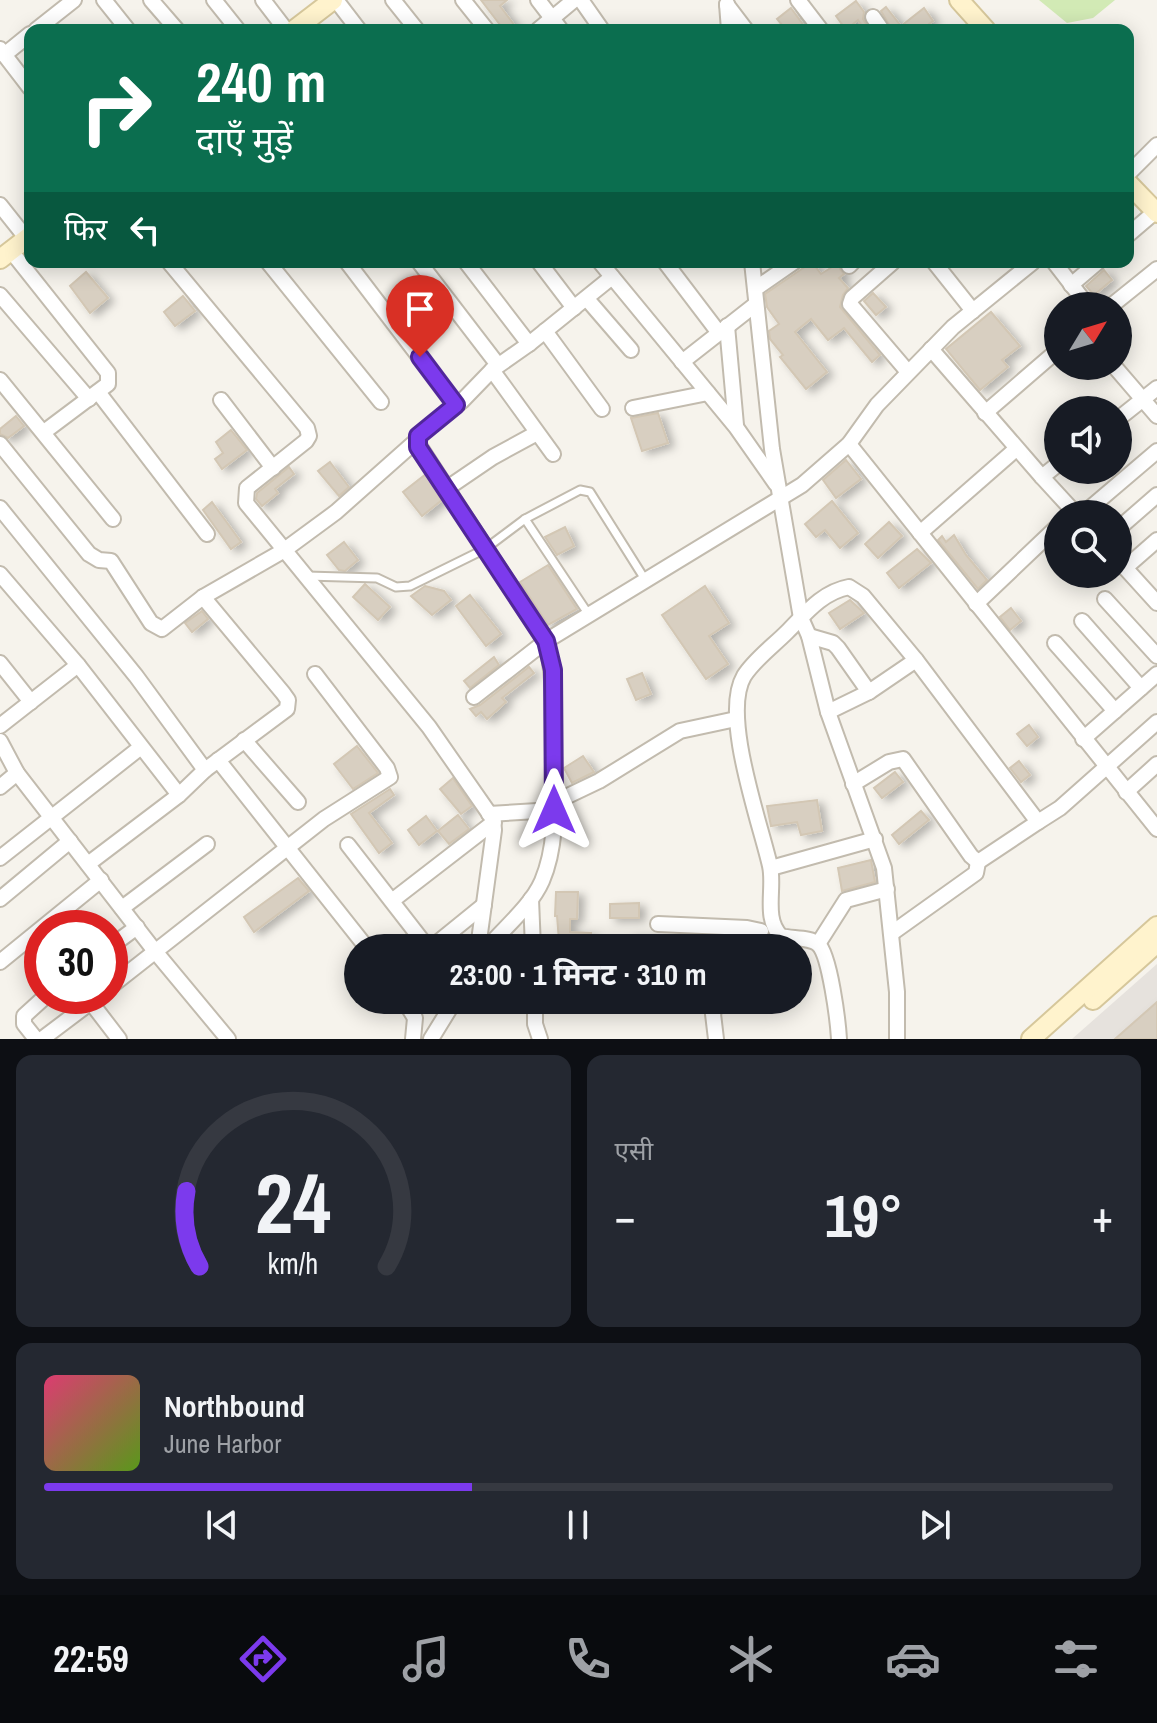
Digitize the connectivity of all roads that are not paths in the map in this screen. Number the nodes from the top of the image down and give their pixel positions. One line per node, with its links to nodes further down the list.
1 (74, 0): 16 (street)
2 (104, 0): 17 (street)
3 (151, 0): 18 (street)
4 (214, 0): 19 (street)
5 (263, 0): 20 (street)
6 (335, 0): 21 (street); 22 (street)
7 (393, 0): 23 (street)
8 (463, 0): 24 (street)
9 (538, 0): 25 (street)
10 (574, 0): 25 (street)
11 (581, 0): 26 (street)
12 (798, 0): 29 (street)
13 (959, 0): 31 (street)
14 (726, 3): 27 (street); 28 (street)
15 (873, 17): 30 (street)
16 (47, 24)
17 (123, 24)
18 (172, 24)
19 (233, 24)
20 (281, 24)
21 (302, 24)
22 (354, 24)
23 (412, 24)
24 (482, 24)
25 (557, 24)
26 (598, 24)
27 (728, 24)
28 (742, 24)
29 (816, 24)
30 (878, 24)
31 (981, 24)
32 (24, 38): 33 (street)
33 (2, 52): 34 (street)
34 (24, 80)
35 (1157, 145): 36 (street)
36 (1134, 168)
37 (1134, 189): 39 (street)
38 (0, 205): 41 (street)
39 (1156, 212): 40 (street)
40 (1134, 230)
41 (24, 233)
42 (24, 241): 43 (street)
43 (6, 255): 82 (street)
44 (174, 268): 101 (street)
45 (273, 268): 85 (street)
46 (352, 268): 86 (street)
47 (423, 268): 76 (street)
48 (471, 268): 71 (street)
49 (545, 268): 67 (street)
50 (605, 268): 61 (street)
51 (670, 268): 69 (street)
52 (743, 268): 63 (street)
53 (753, 268): 63 (street)
54 (786, 268): 63 (street)
55 (886, 268): 77 (street)
56 (939, 268): 68 (street)
57 (1026, 268): 68 (street)
58 (1058, 268): 62 (street)
59 (1091, 268): 62 (street)
60 (1157, 269): 65 (street)
61 (612, 277): 67 (street); 74 (street)
62 (1071, 285): 64 (street)
63 (755, 291): 69 (street); 104 (street)
64 (1077, 292)
65 (1128, 292)
66 (0, 295): 82 (street)
67 (580, 303): 70 (street); 73 (street)
68 (973, 311): 72 (street)
69 (723, 330): 74 (street); 92 (street)
70 (545, 331): 71 (street); 89 (street)
71 (529, 344): 76 (street)
72 (931, 349): 77 (street); 90 (street)
73 (631, 350)
74 (682, 362): 81 (street)
75 (1044, 362): 90 (street)
76 (495, 368): 86 (street); 94 (street)
77 (908, 372): 97 (street)
78 (0, 380): 93 (street)
79 (1126, 380): 83 (street)
80 (1157, 388): 83 (street)
81 (708, 393): 87 (street); 92 (street)
82 (93, 395): 93 (street); 113 (street)
83 (1143, 399): 88 (street); 91 (street)
84 (221, 400): 101 (street)
85 (381, 402)
86 (456, 405): 95 (street)
87 (633, 408)
88 (1132, 408)
89 (602, 409)
90 (985, 413): 98 (street)
91 (1157, 416)
92 (736, 427): 104 (street)
93 (44, 432): 110 (street)
94 (537, 433): 100 (street); 103 (street)
95 (416, 441): 103 (street); 117 (street)
96 (0, 444): 124 (street)
97 (849, 444): 104 (street); 112 (street)
98 (1016, 449): 102 (street); 112 (street)
99 (1157, 451): 107 (street)
100 (553, 454)
101 (273, 468): 117 (street)
102 (1042, 477): 106 (street)
103 (446, 489): 116 (street)
104 (780, 493): 122 (street); 128 (street)
105 (1157, 495): 109 (street)
106 (1064, 500)
107 (1093, 500)
108 (0, 508): 155 (street)
109 (1132, 517)
110 (113, 519)
111 (525, 519): 116 (lane); 122 (lane); 127 (lane)
112 (920, 533): 126 (street)
113 (207, 534)
114 (1044, 539): 126 (street)
115 (1157, 540): 118 (street)
116 (485, 549): 121 (lane); 131 (street)
117 (283, 551): 121 (street); 124 (street)
118 (1132, 557)
119 (1132, 573): 123 (street)
120 (0, 574): 136 (street)
121 (307, 576): 165 (street)
122 (646, 581): 127 (street)
123 (1154, 593)
124 (203, 597): 149 (street)
125 (1105, 599): 133 (street)
126 (976, 604): 148 (street)
127 (589, 615): 131 (street)
128 (801, 618): 130 (street); 134 (street); 145 (street)
129 (1082, 621): 139 (street)
130 (809, 636): 140 (street); 144 (street)
131 (546, 641): 141 (street); 162 (street)
132 (1055, 643): 143 (street)
133 (1157, 656)
134 (916, 660): 140 (street); 166 (street)
135 (0, 663): 142 (street)
136 (78, 665): 142 (street); 151 (street)
137 (315, 674): 172 (street)
138 (1157, 674): 139 (street)
139 (1141, 688): 143 (street)
140 (869, 692): 144 (street)
141 (474, 697)
142 (31, 702): 147 (street)
143 (1115, 711): 148 (street)
144 (828, 712): 157 (street)
145 (736, 719): 162 (street); 176 (street)
146 (1157, 722): 154 (street)
147 (0, 726)
148 (1083, 739): 154 (street)
149 (244, 740): 152 (street); 161 (street)
150 (0, 741): 156 (street)
151 (141, 747): 160 (street); 164 (street)
152 (218, 760): 155 (street); 172 (street)
153 (1157, 764): 159 (street)
154 (1105, 766): 159 (street); 166 (street)
155 (205, 770): 160 (street)
156 (17, 773): 158 (street); 164 (street)
157 (853, 784): 168 (street); 174 (street)
158 (0, 787)
159 (1126, 792): 163 (street)
160 (179, 795): 175 (street)
161 (298, 802)
162 (554, 806): 165 (street); 180 (street)
163 (1152, 813): 167 (street)
164 (51, 816): 169 (street); 173 (street)
165 (492, 818): 181 (street); 182 (street)
166 (1038, 822): 174 (street)
167 (1157, 829)
168 (875, 839): 176 (street); 178 (street)
169 (70, 841): 175 (street); 179 (street)
170 (207, 844): 183 (street)
171 (348, 845): 181 (street)
172 (288, 847): 191 (street); 200 (street)
173 (0, 858)
174 (978, 862): 189 (street)
175 (88, 864): 177 (street)
176 (771, 868): 188 (street)
177 (101, 880): 183 (street); 184 (street)
178 (887, 889): 189 (street); 198 (street)
179 (0, 899)
180 (531, 899): 195 (street); 196 (street)
181 (393, 900): 192 (street)
182 (484, 905): 193 (street); 194 (street)
183 (122, 908): 187 (street)
184 (68, 910)
185 (658, 924): 188 (street)
186 (1157, 926): 219 (street)
187 (137, 927): 190 (street); 200 (street)
188 (763, 933): 198 (street)
189 (892, 933): 218 (street)
190 (128, 934)
191 (356, 934)
192 (418, 934)
193 (447, 934)
194 (480, 934)
195 (500, 934)
196 (532, 934)
197 (1157, 943): 220 (street)
198 (818, 944): 217 (street)
199 (24, 947): 201 (street)
200 (154, 950): 202 (street); 212 (street)
201 (0, 962)
202 (128, 972)
203 (26, 1014): 210 (street)
204 (71, 1014): 210 (street)
205 (103, 1014): 211 (street)
206 (413, 1014): 213 (street)
207 (446, 1014): 214 (street)
208 (535, 1014): 215 (street)
209 (713, 1014): 216 (street)
210 (39, 1039)
211 (119, 1039)
212 (228, 1039)
213 (413, 1039)
214 (431, 1039)
215 (540, 1039)
216 (716, 1039)
217 (839, 1039)
218 (897, 1039)
219 (1031, 1039)
220 (1050, 1039)

